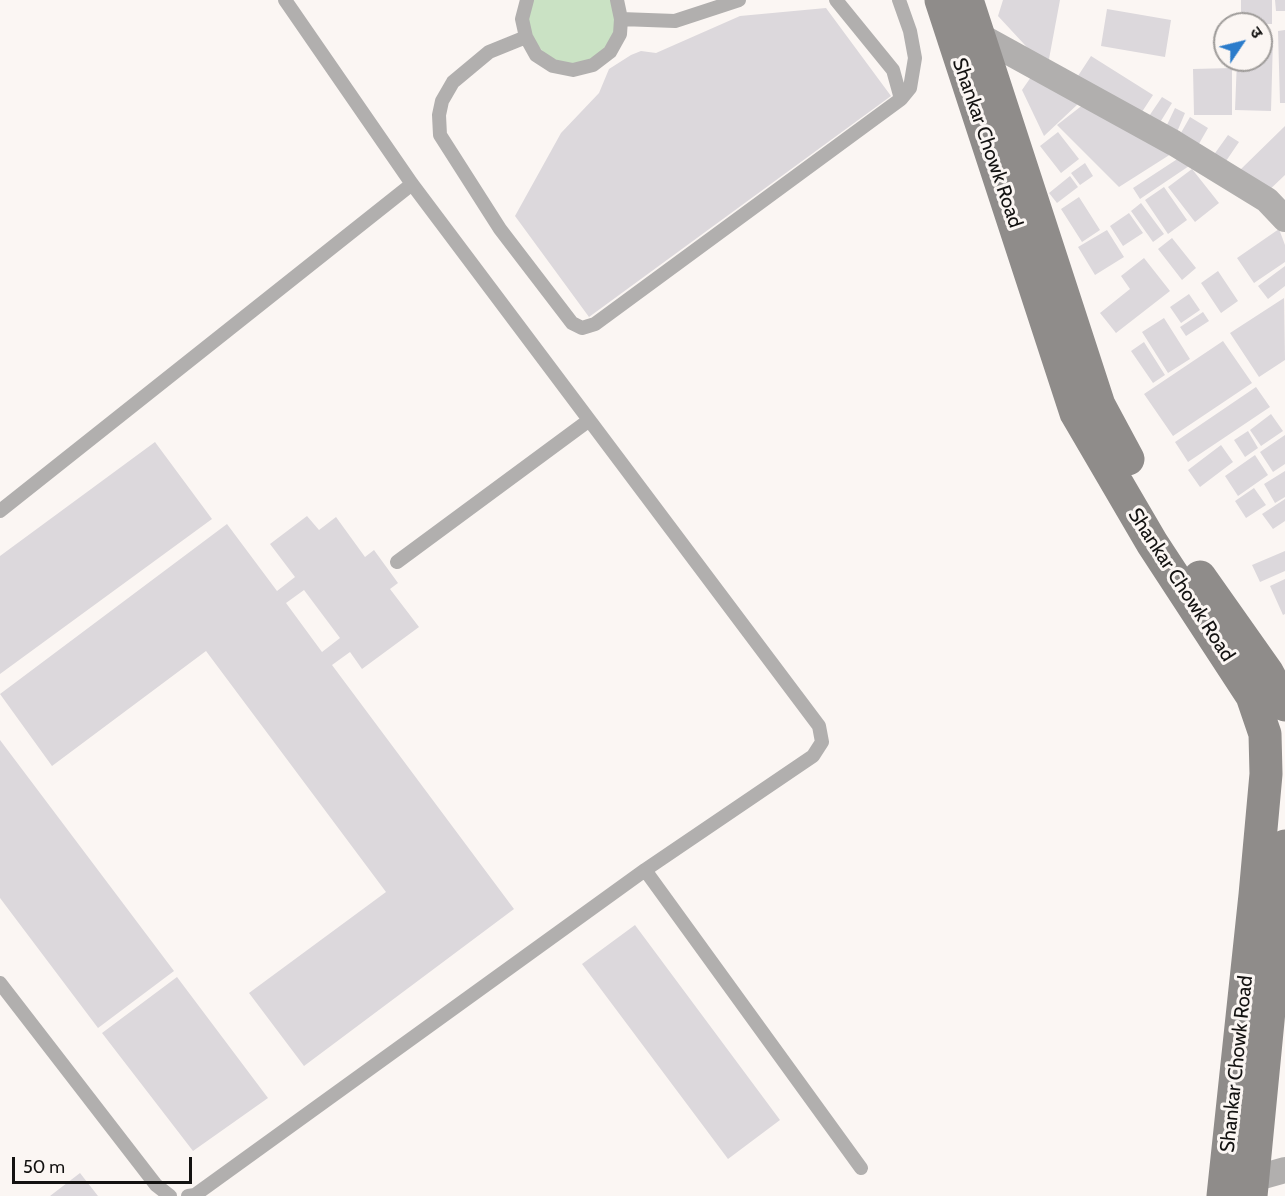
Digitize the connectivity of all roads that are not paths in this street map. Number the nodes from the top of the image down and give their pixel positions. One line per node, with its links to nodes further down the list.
1 (285, 0): 13 (lane)
2 (527, 0): 11 (lane)
3 (617, 0): 9 (lane)
4 (739, 0): 9 (lane)
5 (836, 0): 12 (lane)
6 (899, 0): 12 (lane)
7 (941, 0): 10 (main road, Shankar Chowk Road)
8 (967, 0): 10 (main road, Shankar Chowk Road)
9 (621, 19): 11 (lane)
10 (965, 36): 14 (street); 18 (main road, Shankar Chowk Road); 27 (main road, Shankar Chowk Road)
11 (526, 37): 12 (lane)
12 (901, 99)
13 (412, 184): 15 (lane); 16 (lane)
14 (1285, 219)
15 (588, 421): 17 (lane); 20 (lane)
16 (0, 511)
17 (397, 562)
18 (1285, 705)
19 (1285, 846): 24 (main road, Shankar Chowk Road)
20 (645, 870): 22 (lane); 26 (lane)
21 (0, 983): 25 (lane)
22 (861, 1168)
23 (1285, 1170): 24 (street)
24 (1252, 1188)
25 (170, 1196)
26 (188, 1196)
27 (1223, 1196)

